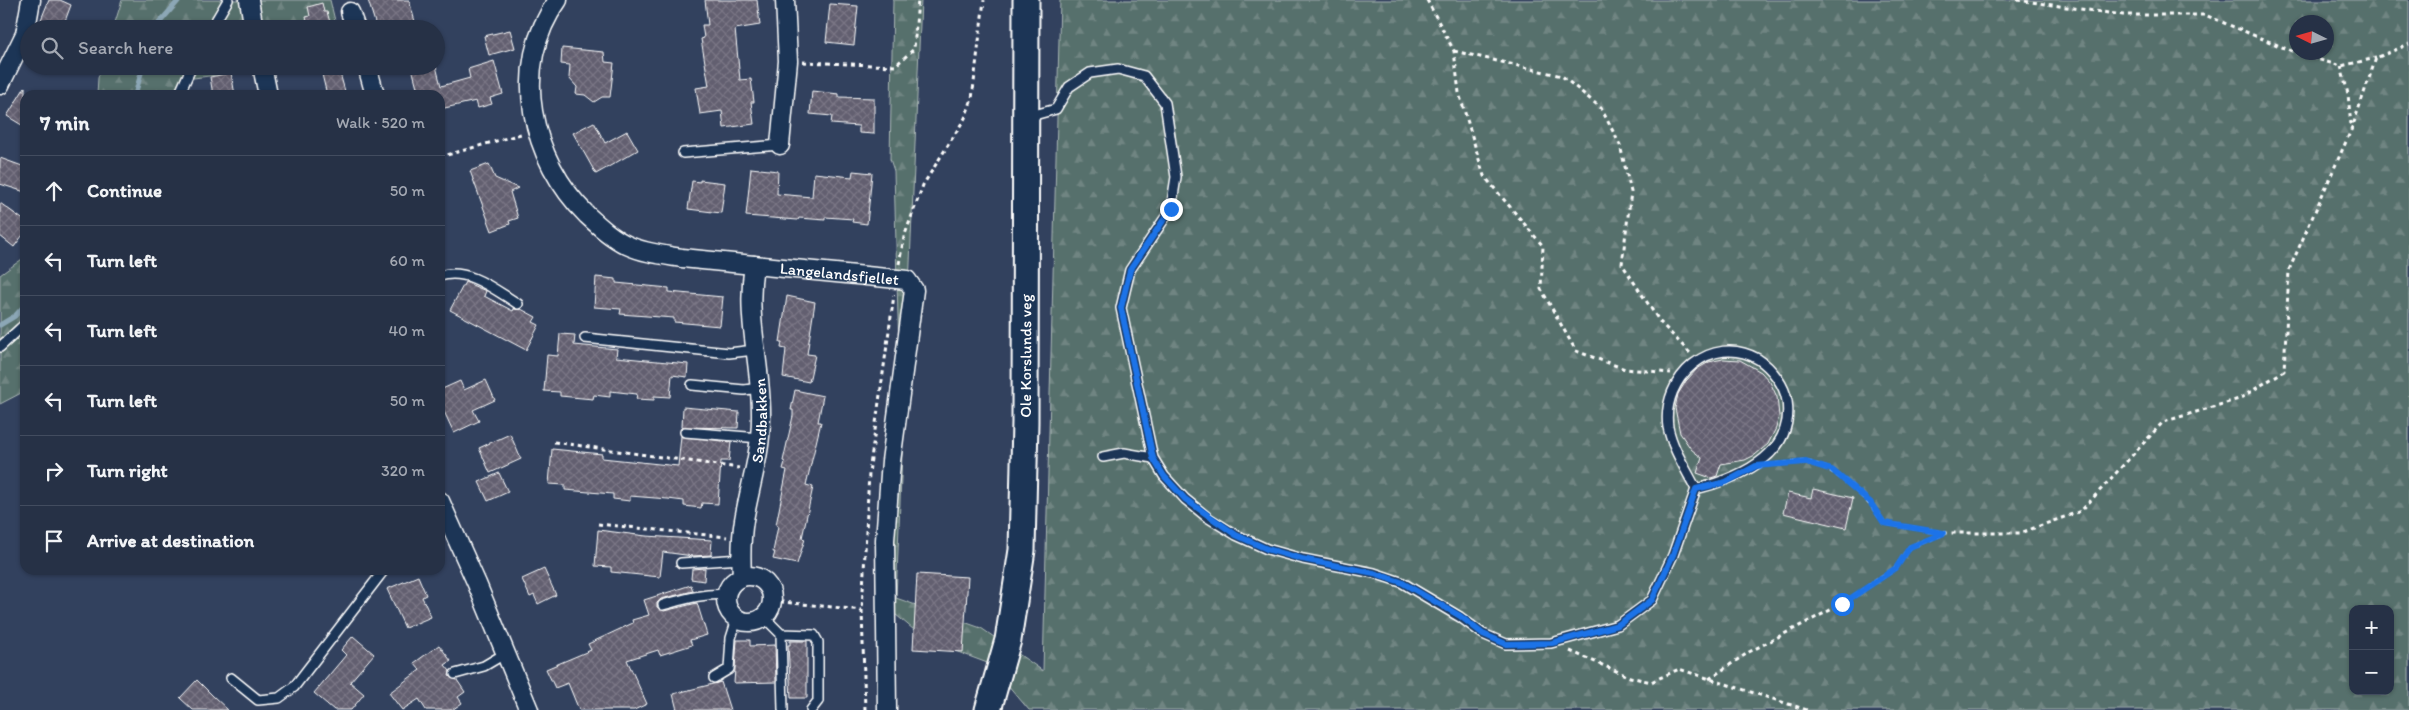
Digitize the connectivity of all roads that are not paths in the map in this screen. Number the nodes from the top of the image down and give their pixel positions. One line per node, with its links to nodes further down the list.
1 (32, 0): 7 (street)
2 (228, 0): 8 (lane)
3 (249, 0): 9 (street)
4 (558, 0): 21 (street, Langelandsfjellet)
5 (785, 0): 19 (street)
6 (1026, 0): 18 (street, Ole Korslunds veg)
7 (28, 20)
8 (216, 20)
9 (252, 20)
10 (20, 44): 14 (street)
11 (188, 75): 15 (lane)
12 (264, 75): 16 (street)
13 (369, 75): 17 (street)
14 (0, 84)
15 (181, 90)
16 (267, 90)
17 (374, 90)
18 (1026, 117): 33 (lane); 53 (street, Ole Korslunds veg)
19 (780, 145): 20 (lane)
20 (683, 153)
21 (754, 265): 27 (street, Sandbakken); 52 (street, Langelandsfjellet)
22 (445, 274): 23 (lane)
23 (518, 304)
24 (20, 329): 26 (lane)
25 (585, 338): 27 (lane)
26 (0, 347)
27 (754, 350): 29 (street, Sandbakken)
28 (692, 385): 29 (lane)
29 (760, 388): 31 (street, Sandbakken)
30 (685, 432): 31 (lane)
31 (760, 438): 36 (street, Sandbakken)
32 (1103, 458): 33 (lane)
33 (1153, 458): 34 (lane)
34 (1696, 489): 34 (lane)
35 (445, 513): 45 (street)
36 (741, 559): 37 (lane); 39 (street, Sandbakken)
37 (680, 563)
38 (380, 575): 47 (lane)
39 (742, 577): 40 (street); 42 (street)
40 (726, 595): 41 (lane); 43 (street)
41 (663, 605)
42 (764, 617): 43 (street); 44 (lane)
43 (737, 619): 48 (lane)
44 (781, 634): 50 (lane); 51 (lane)
45 (506, 654): 46 (lane); 49 (street)
46 (455, 674)
47 (230, 678)
48 (714, 678)
49 (529, 710)
50 (784, 710)
51 (811, 710)
52 (887, 710)
53 (988, 710)

